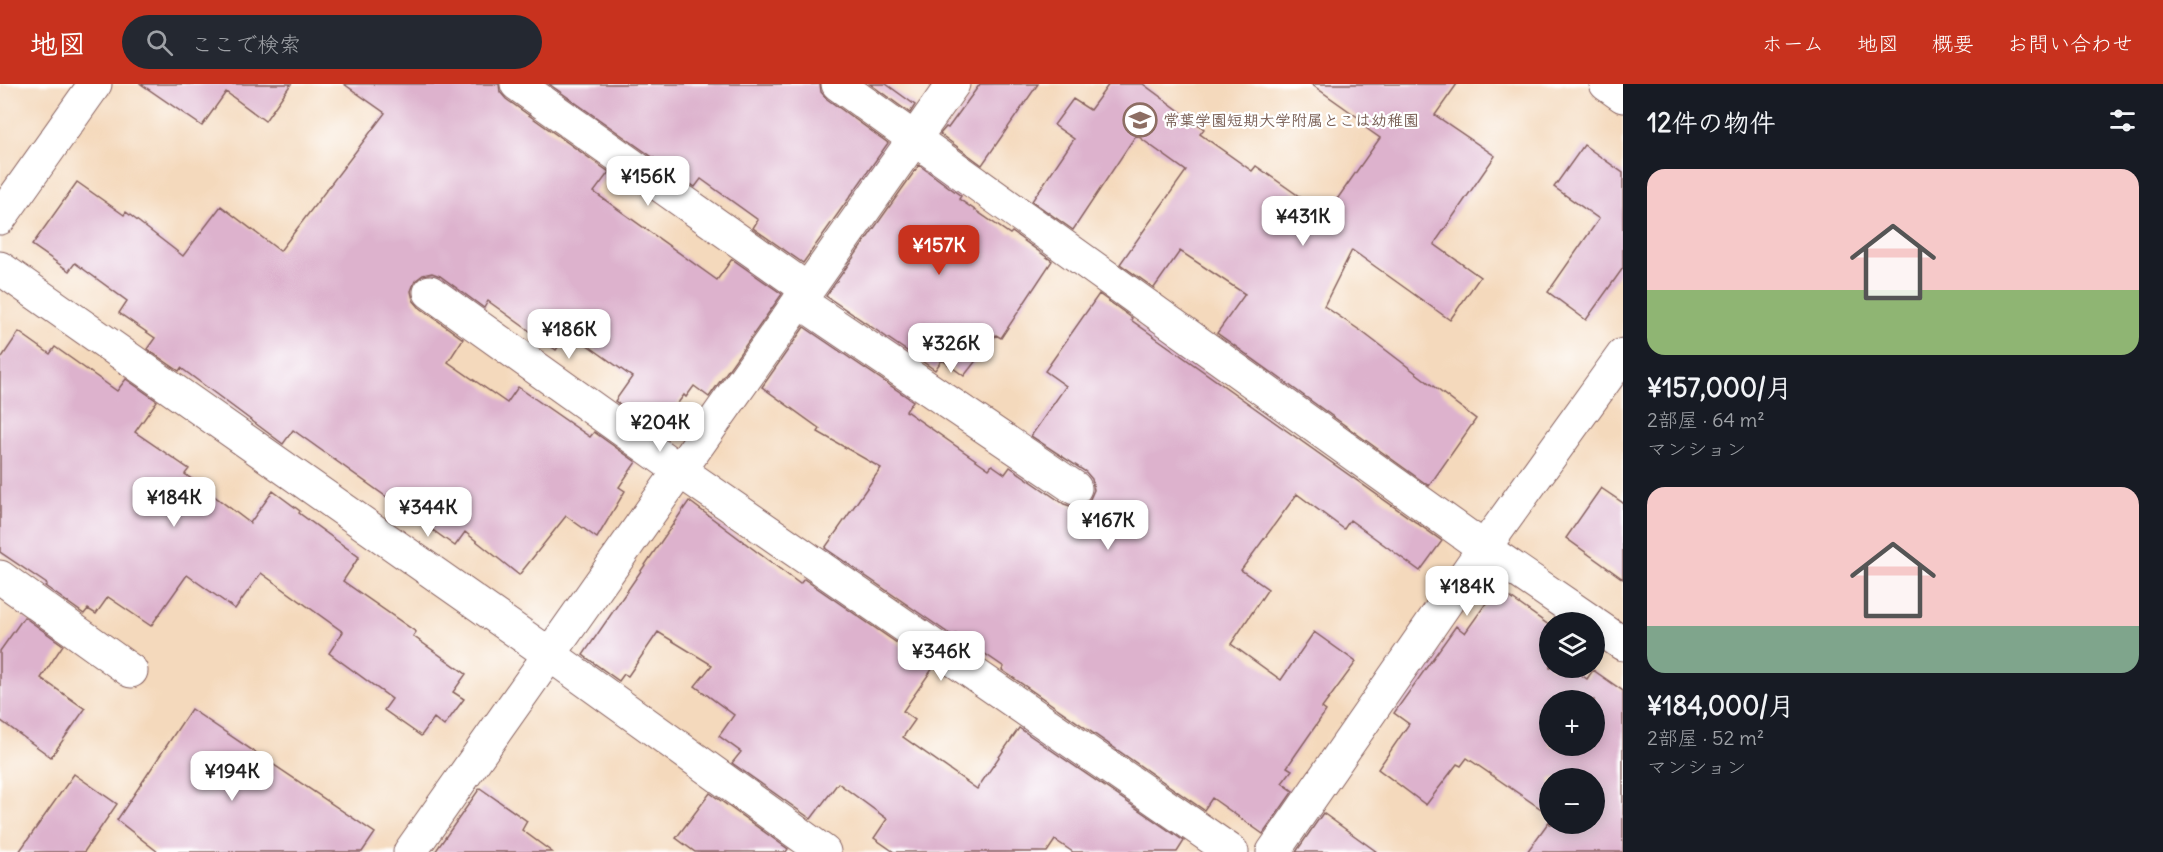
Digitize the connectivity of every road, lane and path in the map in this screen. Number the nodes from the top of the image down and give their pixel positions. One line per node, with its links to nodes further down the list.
1 (95, 84): 8 (street)
2 (517, 84): 11 (street)
3 (838, 84): 7 (street)
4 (953, 84): 7 (street)
5 (1606, 84): 6 (street)
6 (1623, 96)
7 (915, 138): 11 (street); 15 (street)
8 (0, 218)
9 (0, 268): 20 (street)
10 (430, 292): 13 (street)
11 (803, 295): 13 (street); 14 (street)
12 (1623, 355): 15 (street)
13 (679, 470): 20 (street); 24 (street)
14 (1075, 488)
15 (1484, 548): 17 (street); 25 (street)
16 (0, 577): 21 (street)
17 (1577, 612)
18 (1605, 631): 19 (street)
19 (1623, 644)
20 (549, 654): 22 (street); 23 (street)
21 (131, 671)
22 (410, 852)
23 (824, 852)
24 (1232, 852)
25 (1273, 852)

